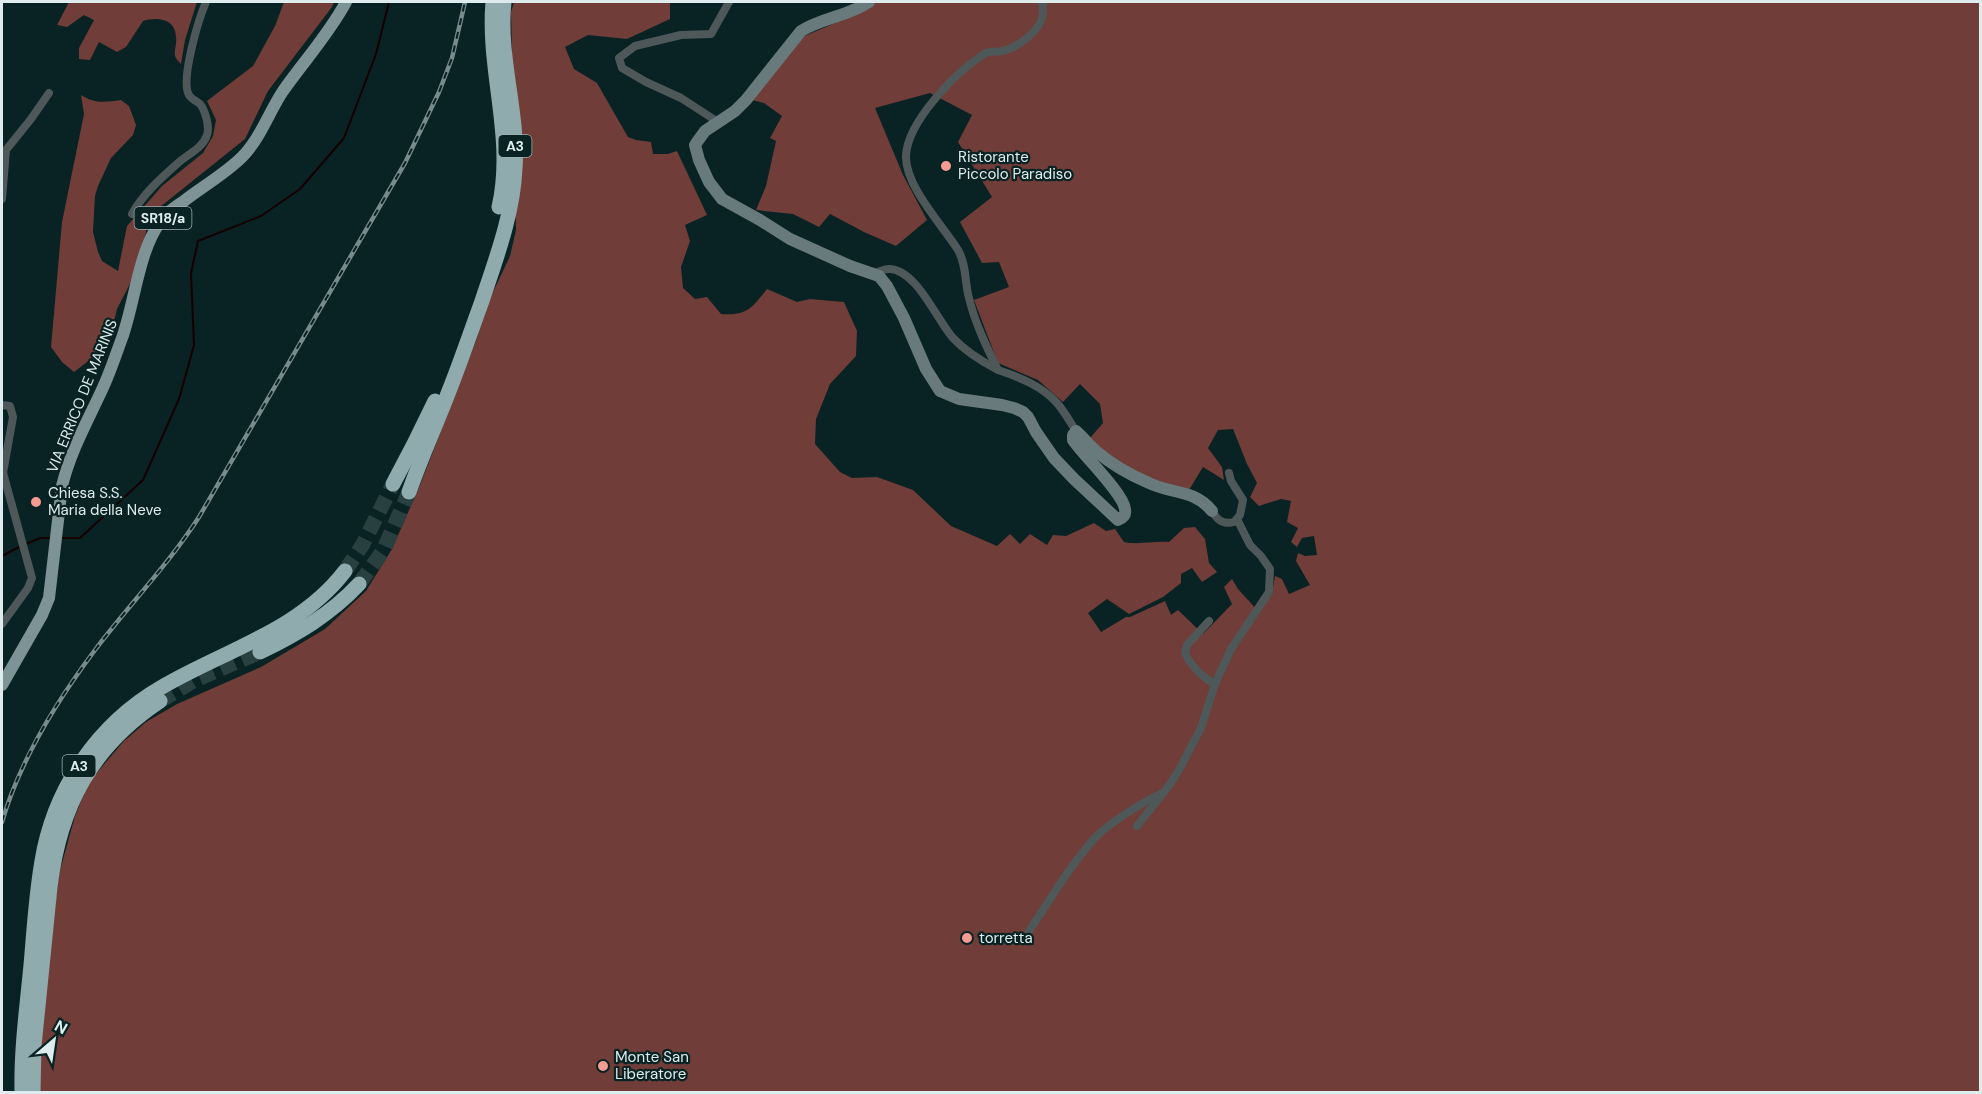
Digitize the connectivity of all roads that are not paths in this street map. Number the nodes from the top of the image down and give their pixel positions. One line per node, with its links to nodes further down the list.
1 (206, 2): 11 (street)
2 (346, 2): 30 (main road, VIA ERRICO DE MARINIS / SR18/a)
3 (492, 2): 13 (highway, A3)
4 (504, 2): 13 (highway, A3)
5 (729, 2): 9 (street)
6 (869, 2): 9 (street)
7 (1041, 2): 14 (street)
8 (49, 93): 10 (street)
9 (718, 122): 12 (street)
10 (2, 199)
11 (132, 214)
12 (875, 273): 14 (street); 17 (street)
13 (482, 286): 16 (highway, A3)
14 (998, 370): 17 (street)
15 (2, 405): 18 (street)
16 (432, 419): 20 (highway, A3); 21 (highway, A3)
17 (1076, 431): 22 (street)
18 (2, 471): 27 (street)
19 (1229, 472): 23 (street)
20 (393, 484)
21 (409, 492)
22 (1214, 515): 23 (street)
23 (1237, 519): 29 (street)
24 (345, 571): 35 (highway, A3)
25 (359, 584): 28 (highway)
26 (1209, 621): 29 (street)
27 (2, 624)
28 (260, 652)
29 (1215, 684): 32 (street)
30 (2, 685)
31 (160, 701): 36 (highway, A3)
32 (1163, 792): 33 (street); 34 (street)
33 (1137, 826)
34 (1029, 931)
35 (22, 1092)
36 (33, 1092)

